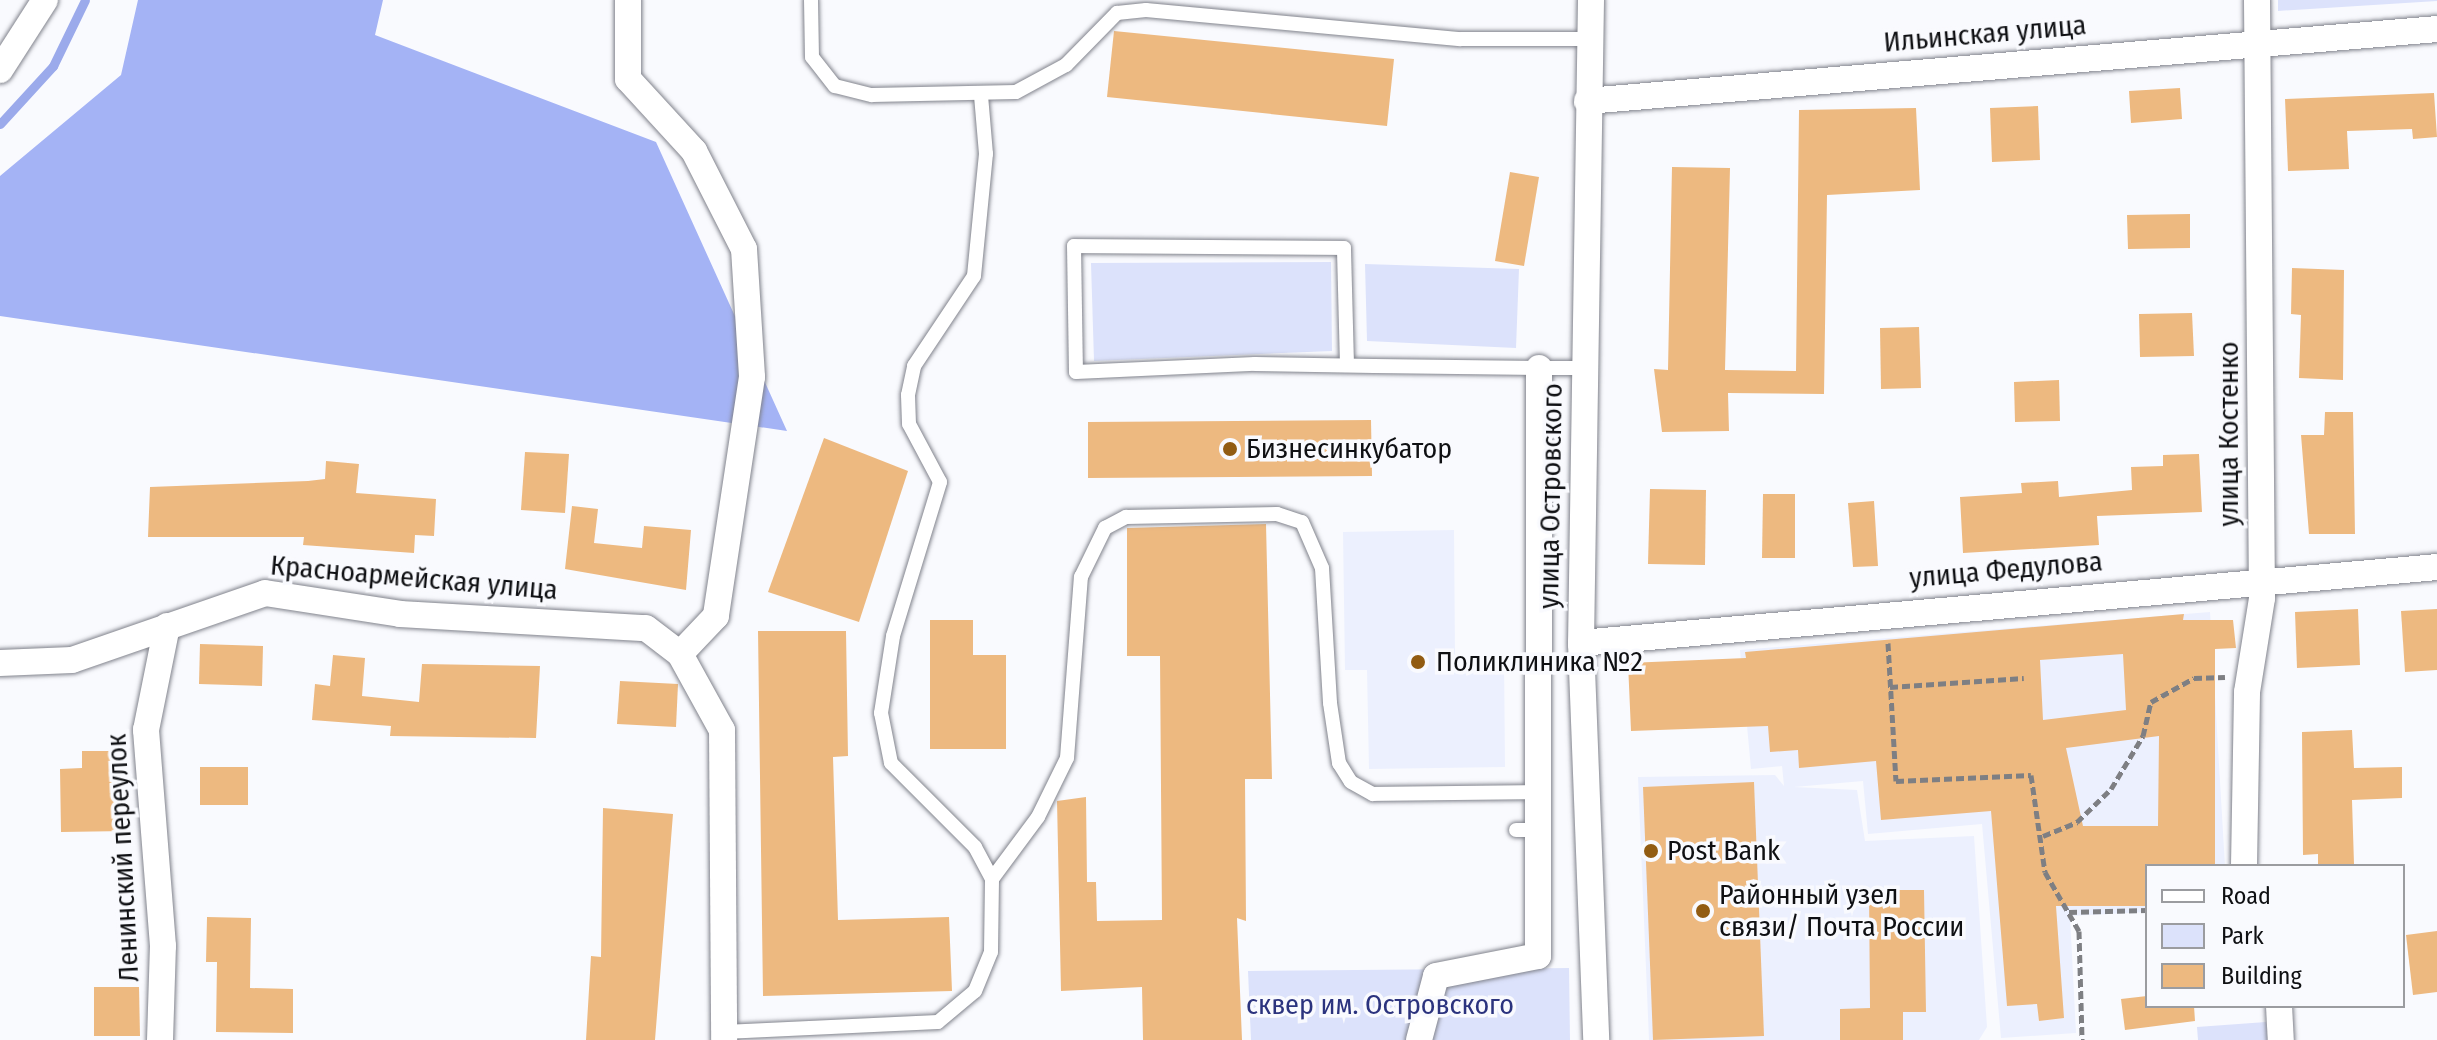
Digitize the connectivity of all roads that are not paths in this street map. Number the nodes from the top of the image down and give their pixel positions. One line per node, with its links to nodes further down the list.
1 (45, 0): 10 (street)
2 (628, 0): 20 (street)
3 (811, 0): 11 (lane)
4 (1591, 0): 8 (street, улица Островского)
5 (2257, 0): 9 (street, улица Костенко)
6 (1118, 6): 8 (lane); 11 (lane)
7 (2437, 29): 9 (street, Ильинская улица)
8 (1590, 39): 12 (street, улица Островского)
9 (2260, 42): 12 (street, Ильинская улица); 17 (street, улица Костенко)
10 (0, 70)
11 (981, 96): 24 (lane)
12 (1587, 101): 15 (street, улица Островского)
13 (1347, 365): 13 (lane); 14 (lane)
14 (1539, 368): 15 (lane); 22 (street)
15 (1584, 368): 19 (street, улица Островского)
16 (2437, 567): 17 (street, улица Федулова)
17 (2262, 578): 19 (street, улица Федулова); 23 (street, улица Костенко)
18 (167, 626): 20 (street, Красноармейская улица); 21 (street, Красноармейская улица); 27 (street, Ленинский переулок)
19 (1581, 643): 29 (street, улица Островского)
20 (680, 654): 26 (street)
21 (0, 663)
22 (1538, 792): 24 (lane); 28 (street)
23 (2244, 864)
24 (992, 879): 26 (lane)
25 (2279, 1008): 30 (street)
26 (724, 1036)
27 (160, 1040)
28 (1419, 1040)
29 (1596, 1040)
30 (2281, 1040)

